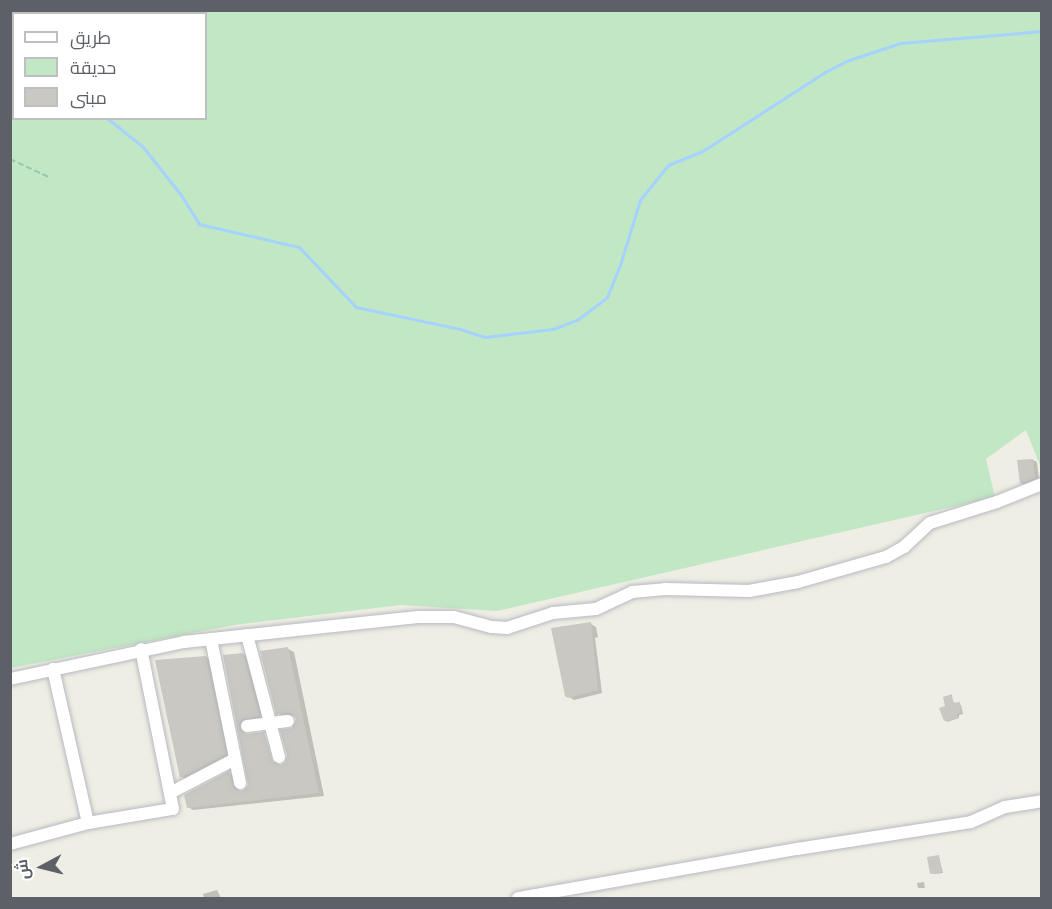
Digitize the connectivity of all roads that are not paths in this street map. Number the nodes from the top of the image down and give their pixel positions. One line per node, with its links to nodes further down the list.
1 (1041, 484): 2 (street)
2 (247, 635): 3 (street); 8 (street)
3 (210, 639): 4 (street); 11 (street)
4 (141, 650): 5 (street); 13 (street)
5 (53, 669): 6 (street); 15 (street)
6 (10, 679)
7 (288, 721): 8 (street)
8 (269, 723): 9 (street); 10 (street)
9 (246, 726)
10 (279, 757)
11 (235, 759): 12 (street); 13 (street)
12 (240, 783)
13 (170, 793): 15 (street)
14 (1041, 801): 17 (street)
15 (88, 823): 16 (street)
16 (10, 844)
17 (518, 898)

